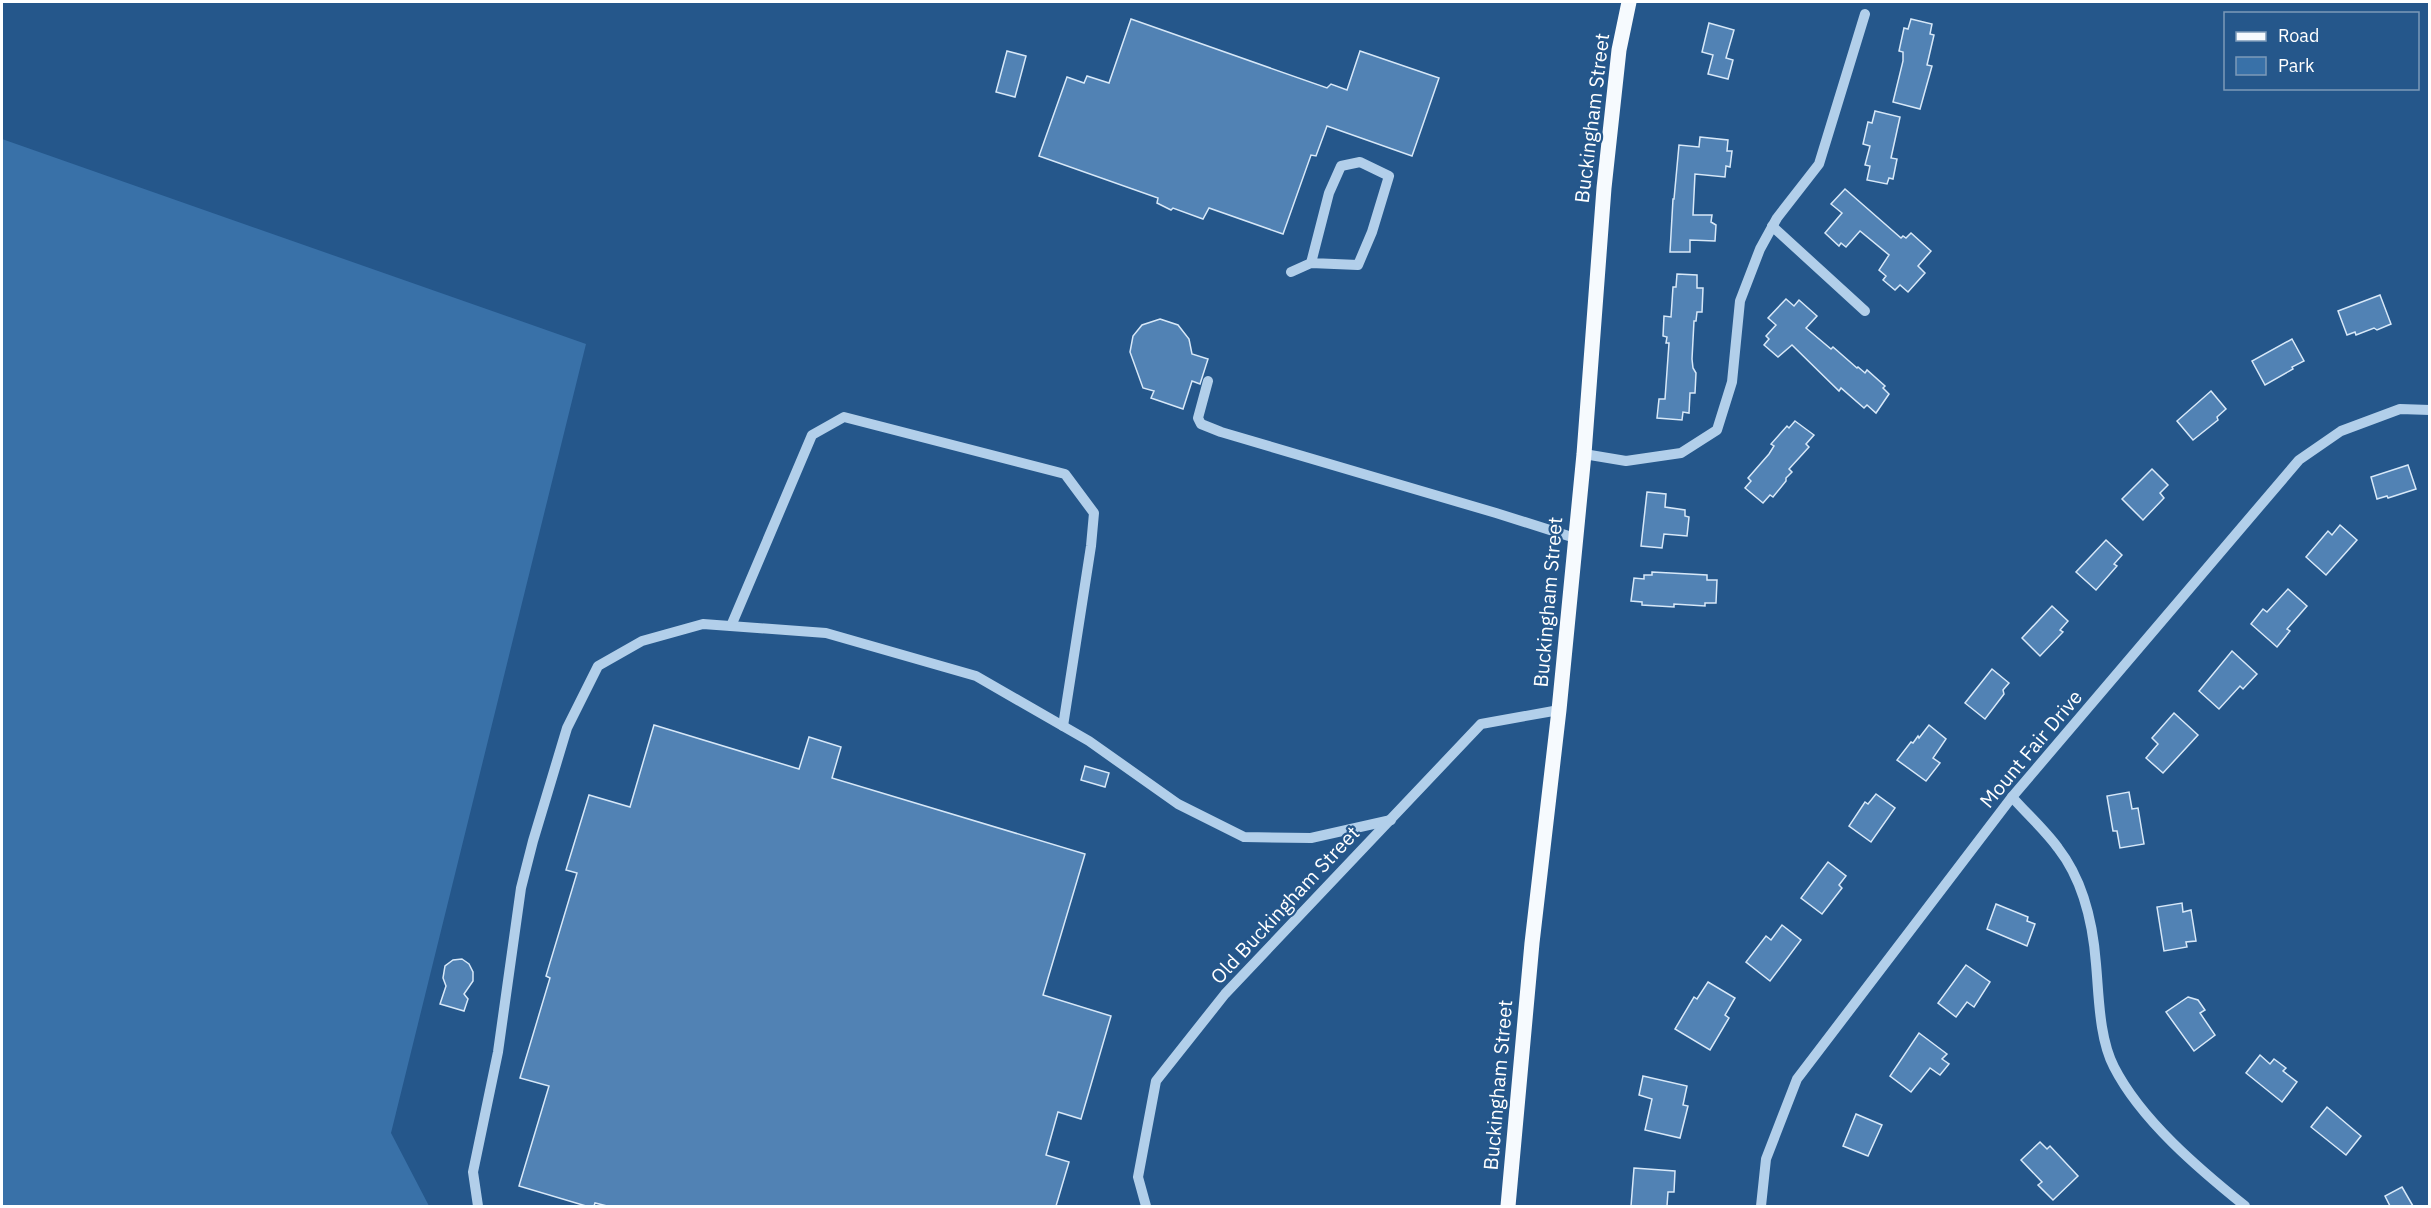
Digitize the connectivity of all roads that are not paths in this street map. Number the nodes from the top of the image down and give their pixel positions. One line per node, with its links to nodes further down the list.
1 (1629, 2): 9 (main road, Buckingham Street)
2 (1865, 14): 3 (street)
3 (1772, 226): 6 (street); 9 (street)
4 (1311, 262): 4 (street); 5 (street)
5 (1291, 272)
6 (1865, 311)
7 (1208, 381): 10 (street)
8 (2430, 410): 14 (street, Mount Fair Drive)
9 (1584, 454): 10 (main road, Buckingham Street)
10 (1575, 538): 12 (main road, Buckingham Street)
11 (731, 626): 13 (street); 13 (street); 16 (street)
12 (1559, 710): 15 (street, Old Buckingham Street); 18 (main road, Buckingham Street)
13 (1063, 726): 15 (street)
14 (2012, 797): 19 (street, Mount Fair Drive); 20 (street)
15 (1391, 820): 17 (street, Old Buckingham Street)
16 (478, 1206)
17 (1146, 1206)
18 (1508, 1206)
19 (1761, 1206)
20 (2245, 1206)

